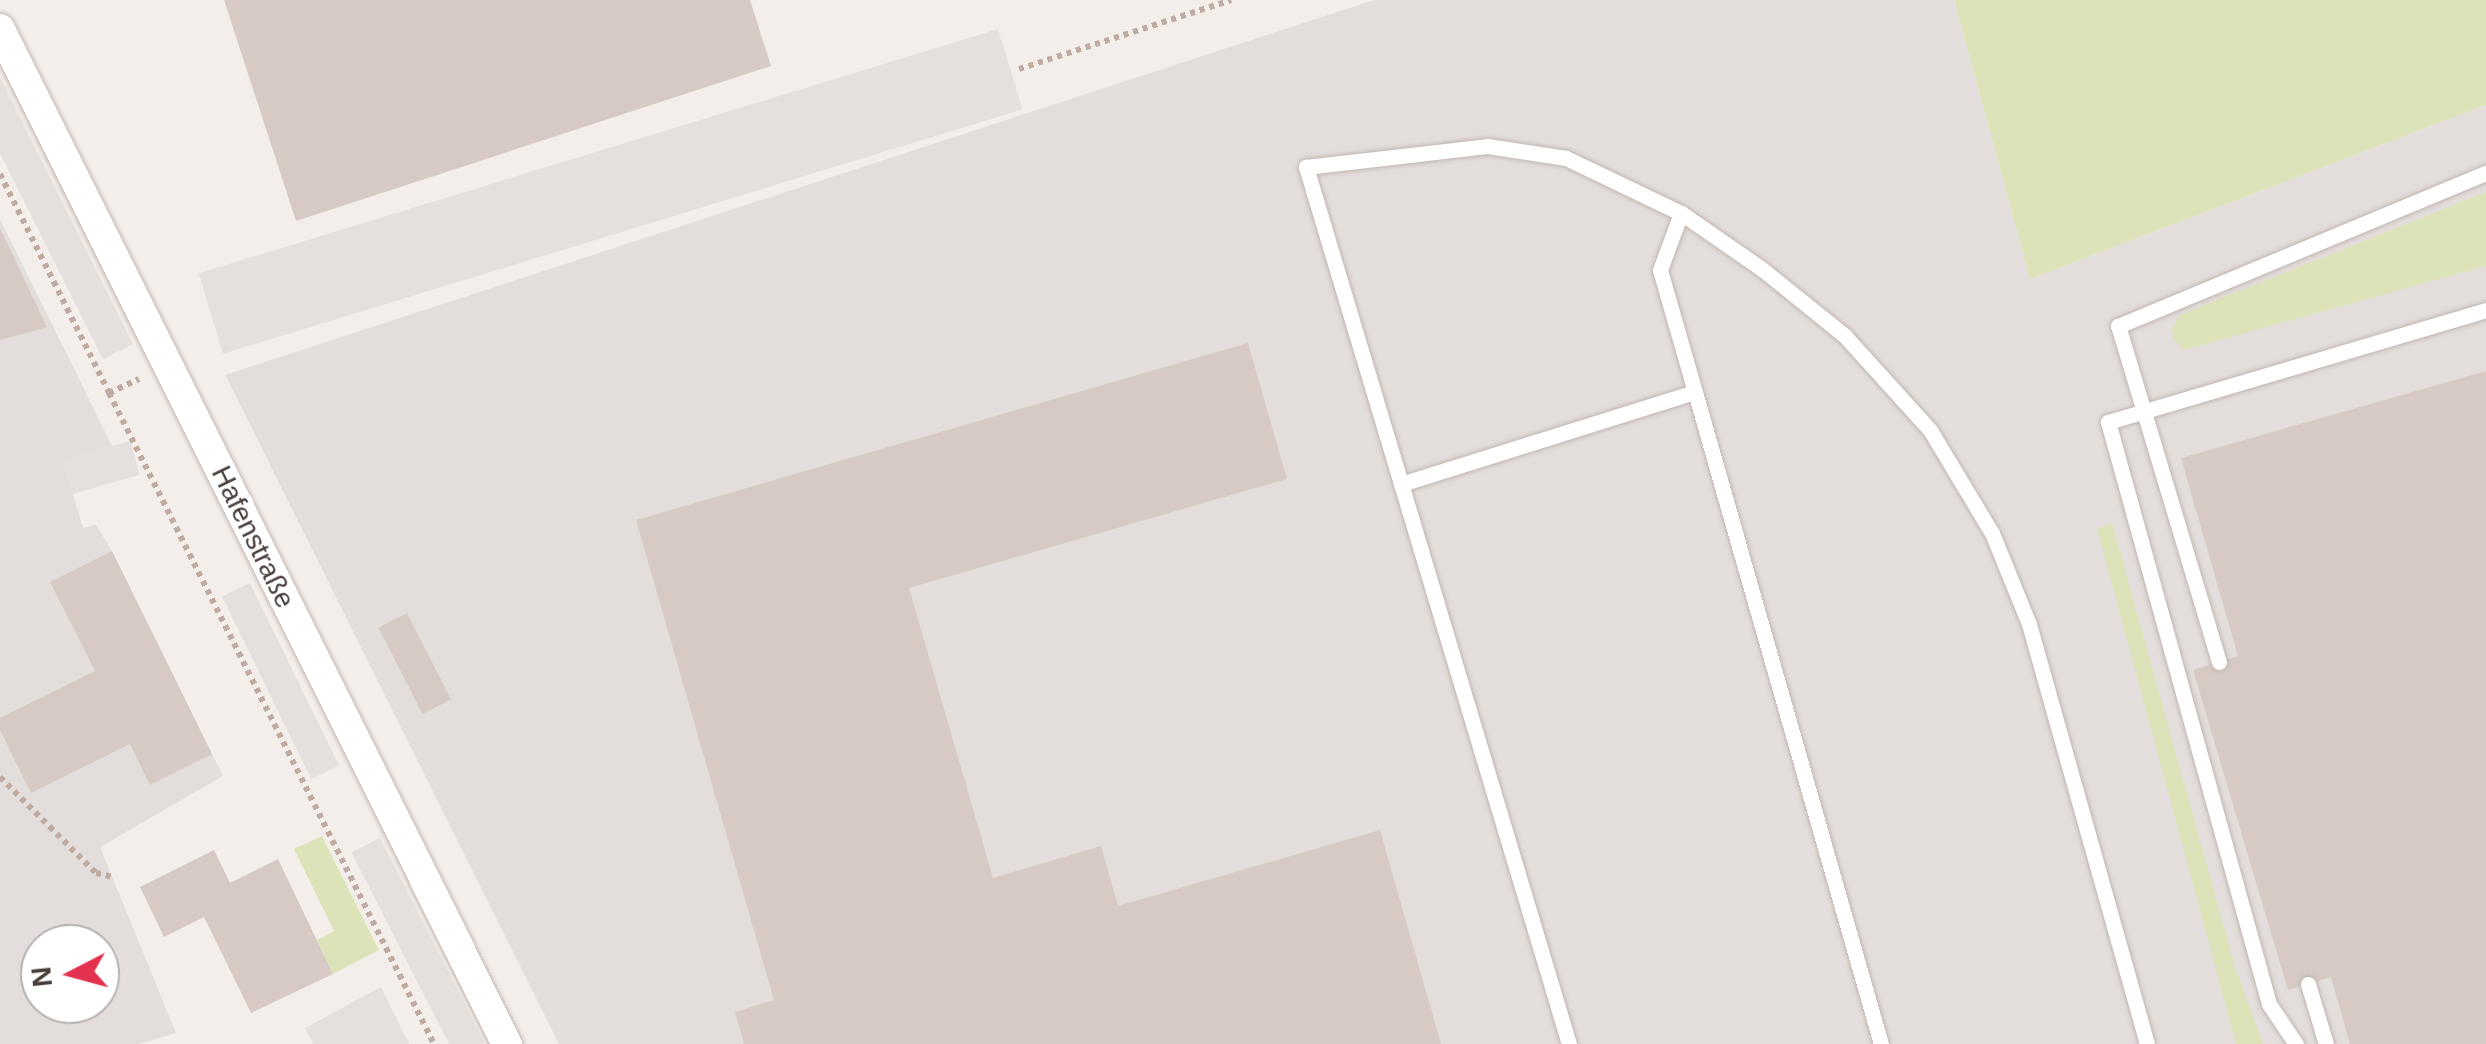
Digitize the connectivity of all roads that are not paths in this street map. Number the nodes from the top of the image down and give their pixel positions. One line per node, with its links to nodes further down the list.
1 (0, 29): 10 (street, Hafenstraße)
2 (2486, 174): 6 (lane)
3 (1680, 213): 5 (lane); 7 (lane); 13 (lane)
4 (2486, 310): 6 (lane)
5 (1695, 392): 7 (lane); 12 (lane)
6 (2143, 412): 8 (lane); 14 (lane)
7 (1401, 484): 11 (lane)
8 (2219, 662)
9 (2308, 984): 15 (lane)
10 (507, 1044)
11 (1569, 1044)
12 (1882, 1044)
13 (2147, 1044)
14 (2296, 1044)
15 (2326, 1044)

